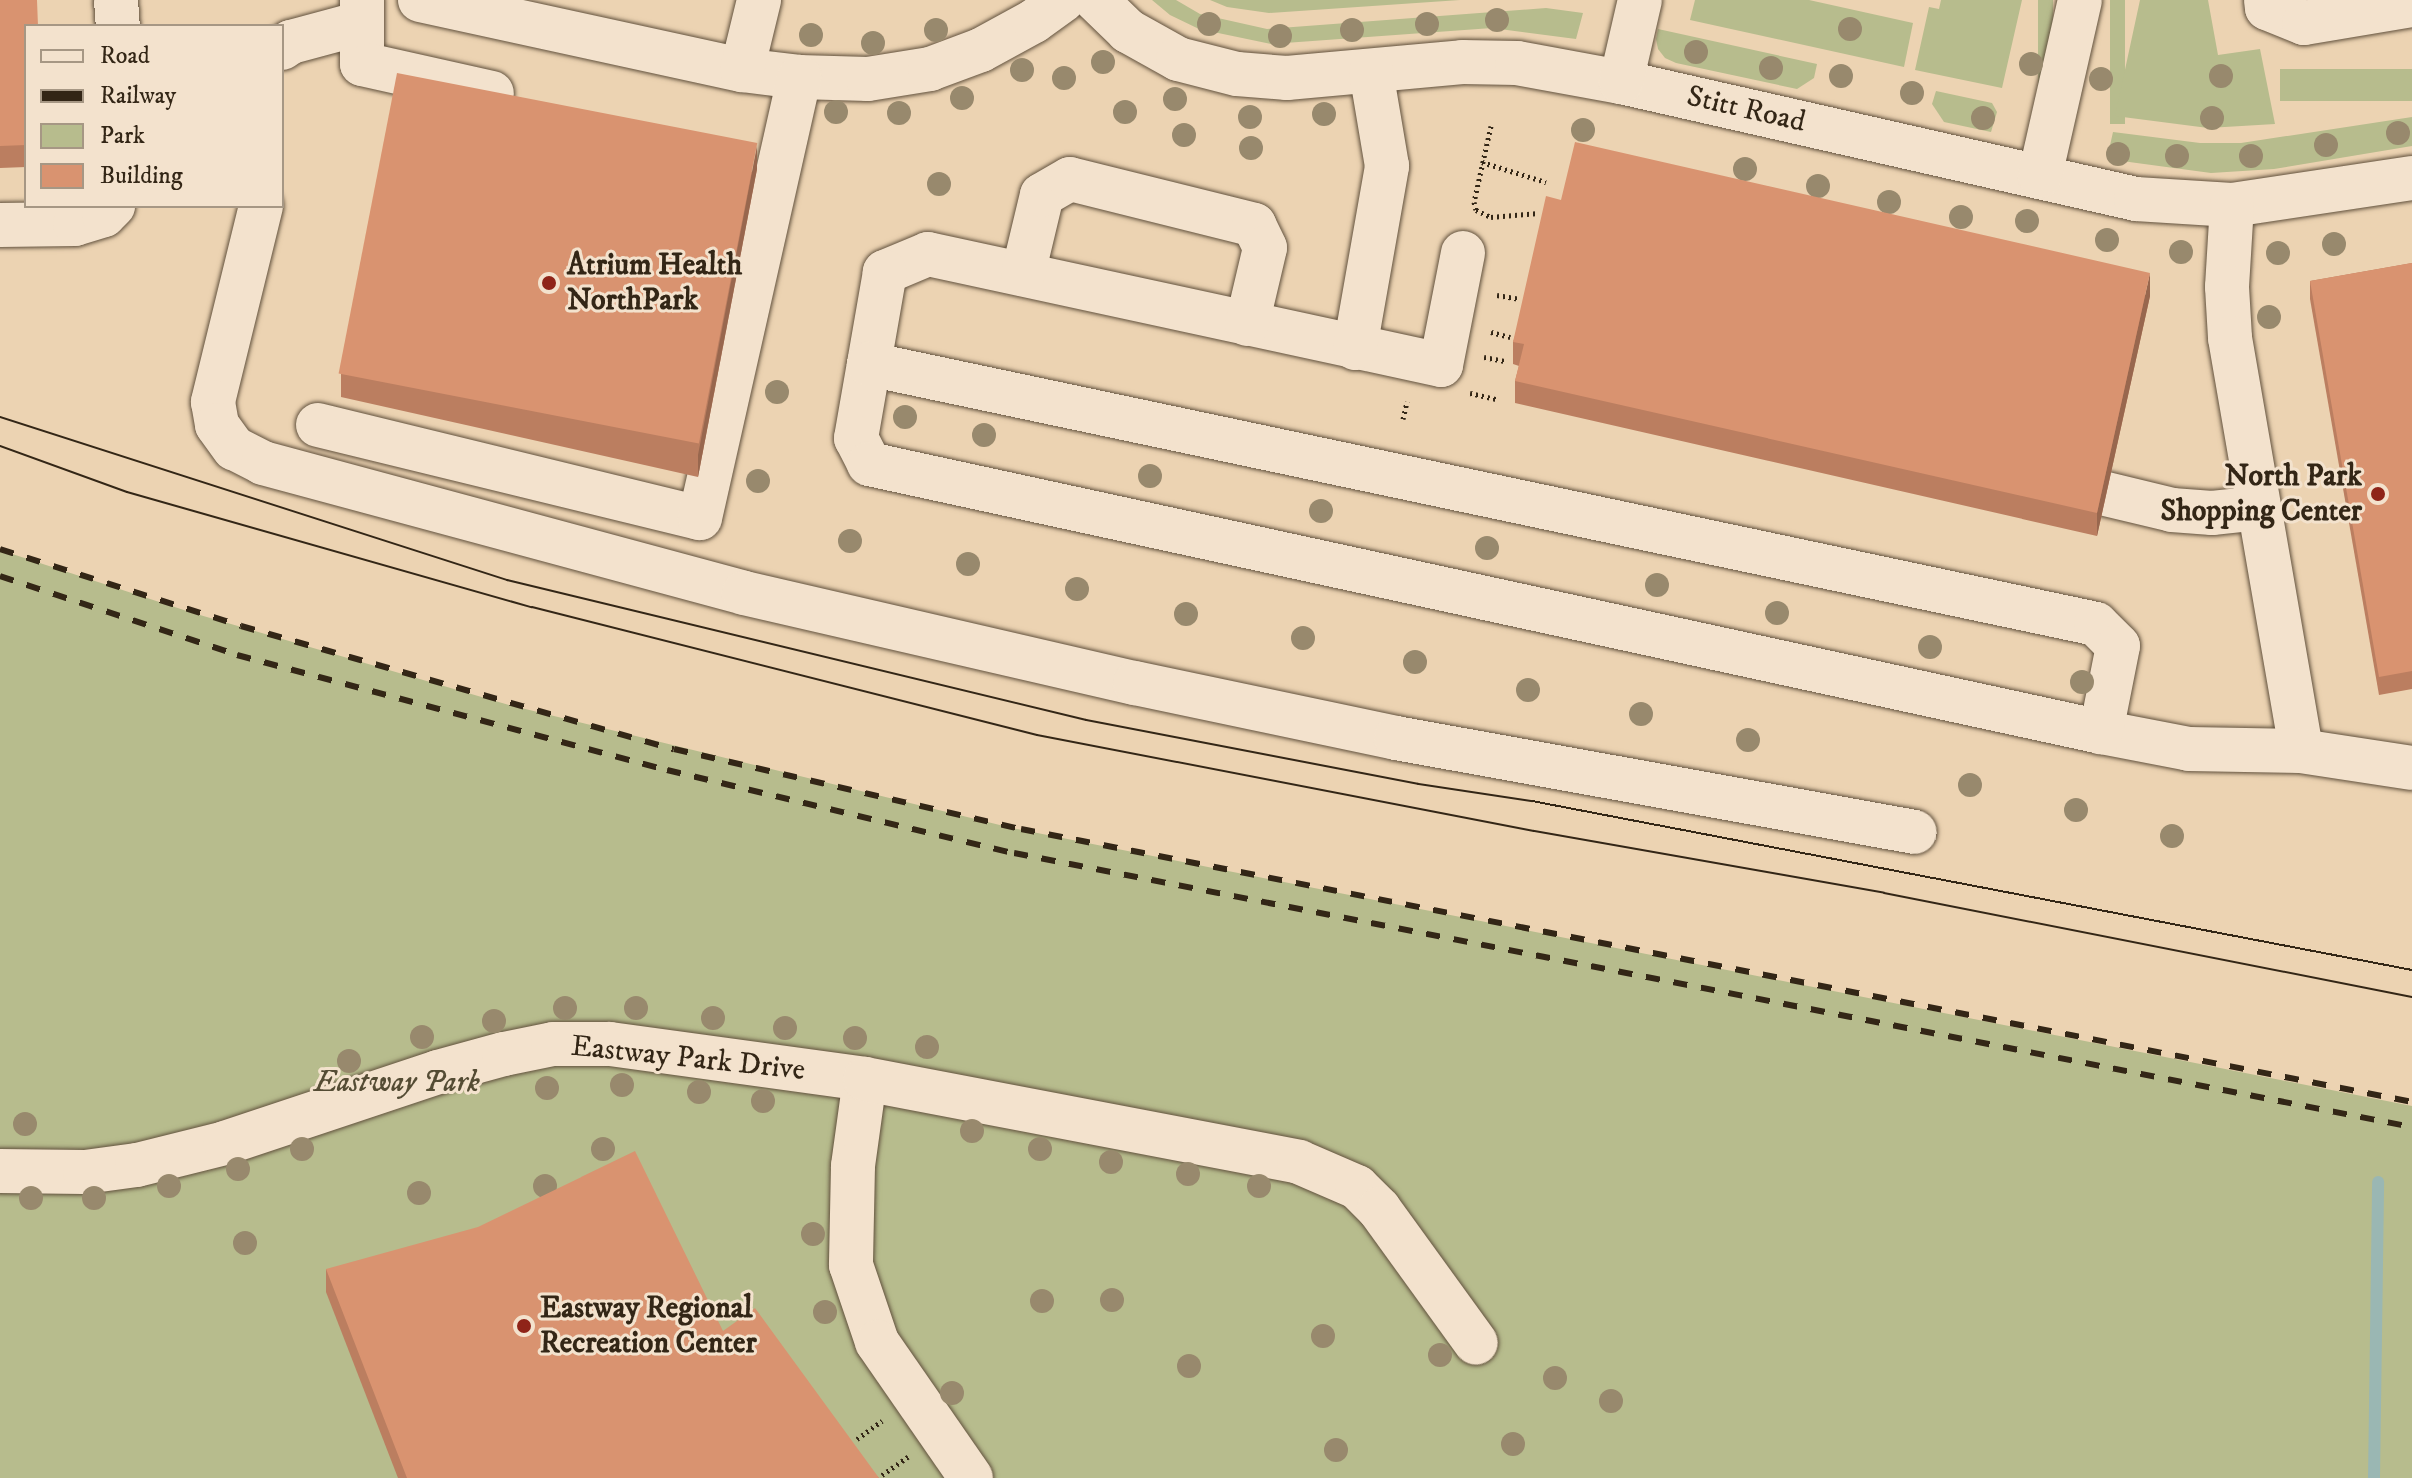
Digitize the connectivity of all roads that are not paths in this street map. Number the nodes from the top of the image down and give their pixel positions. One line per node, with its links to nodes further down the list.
1 (116, 0): 11 (street)
2 (420, 0): 13 (street)
3 (759, 0): 13 (street)
4 (1063, 0): 15 (street)
5 (1096, 0): 14 (street, Stitt Road)
6 (1640, 0): 16 (street)
7 (2080, 0): 20 (street)
8 (2266, 0): 9 (street)
9 (2412, 5)
10 (362, 11): 12 (street); 17 (street)
11 (118, 24)
12 (284, 47)
13 (742, 70): 15 (street)
14 (1371, 71): 16 (street, Stitt Road); 29 (street)
15 (799, 77): 19 (street)
16 (1621, 82): 20 (street, Stitt Road)
17 (533, 102)
18 (735, 147): 19 (street)
19 (782, 158): 31 (street)
20 (2040, 176): 22 (street, Stitt Road)
21 (2412, 178): 22 (street, Stitt Road)
22 (2232, 205): 33 (street)
23 (111, 208): 25 (street)
24 (261, 208): 37 (street)
25 (0, 225)
26 (1463, 253): 29 (street)
27 (1023, 274): 28 (street); 28 (street); 30 (street)
28 (1247, 324): 29 (street)
29 (1355, 348)
30 (869, 364): 34 (street); 34 (street)
31 (318, 425)
32 (2106, 494): 33 (street)
33 (2259, 508): 35 (street)
34 (2101, 732): 35 (street)
35 (2301, 751): 36 (street)
36 (2412, 768)
37 (1915, 832)
38 (865, 1079): 39 (street, Eastway Park Drive); 40 (street, Eastway Park Drive); 41 (street)
39 (0, 1171)
40 (1476, 1343)
41 (971, 1478)

